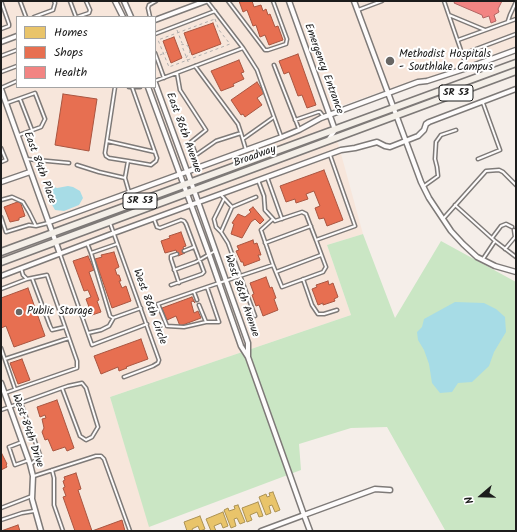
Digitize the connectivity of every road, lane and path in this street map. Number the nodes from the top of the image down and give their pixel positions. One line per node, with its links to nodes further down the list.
1 (1, 1): 39 (lane)
2 (20, 1): 21 (lane)
3 (54, 1): 22 (lane)
4 (70, 1): 23 (lane)
5 (86, 1): 24 (lane)
6 (116, 1): 25 (street)
7 (124, 1): 26 (street)
8 (156, 1): 27 (lane)
9 (206, 1): 19 (lane); 29 (street)
10 (228, 1): 11 (lane)
11 (273, 1)
12 (289, 1): 90 (street, Emergency Entrance)
13 (354, 1): 18 (street)
14 (382, 1): 16 (lane)
15 (444, 1): 20 (lane)
16 (375, 2): 18 (lane)
17 (516, 2): 31 (lane)
18 (358, 10): 85 (street)
19 (215, 11): 37 (lane); 46 (lane)
20 (449, 15): 42 (lane); 49 (lane)
21 (26, 16)
22 (37, 16)
23 (77, 16)
24 (80, 16)
25 (123, 16)
26 (131, 16)
27 (150, 16)
28 (516, 19): 31 (lane)
29 (156, 20)
30 (212, 20): 32 (path); 33 (path); 36 (path)
31 (508, 21): 42 (lane)
32 (213, 23)
33 (201, 24): 34 (path); 35 (path)
34 (193, 27): 40 (path); 41 (path)
35 (202, 27)
36 (218, 27): 38 (path); 44 (path)
37 (226, 27): 44 (path); 53 (lane)
38 (215, 28)
39 (1, 29)
40 (187, 30): 43 (path); 45 (path)
41 (194, 30)
42 (485, 30): 49 (lane)
43 (188, 32)
44 (220, 32): 55 (path)
45 (178, 33): 51 (path); 61 (path)
46 (156, 34)
47 (516, 34): 63 (lane)
48 (16, 36): 50 (street)
49 (458, 40): 63 (lane)
50 (1, 42)
51 (182, 44): 66 (path); 66 (path)
52 (217, 46): 55 (path)
53 (243, 48): 71 (lane); 92 (lane)
54 (208, 49): 60 (path)
55 (218, 49): 60 (path)
56 (16, 50): 64 (lane)
57 (516, 50): 72 (street)
58 (201, 51): 62 (path)
59 (167, 52): 61 (path)
60 (209, 52): 62 (path)
61 (163, 53): 67 (path)
62 (202, 54): 67 (path)
63 (463, 54): 72 (lane)
64 (1, 56)
65 (156, 56): 76 (lane)
66 (186, 58): 67 (path)
67 (187, 60)
68 (516, 63): 89 (main road, Broadway / SR 53)
69 (274, 65): 94 (lane)
70 (16, 66): 74 (lane)
71 (195, 66): 75 (lane); 99 (lane)
72 (467, 68): 85 (street)
73 (516, 71): 91 (main road, Broadway / SR 53)
74 (1, 72)
75 (177, 73): 76 (lane); 99 (lane)
76 (164, 78): 78 (lane)
77 (16, 81): 80 (lane)
78 (156, 82)
79 (156, 85): 117 (street, East 86th Avenue)
80 (1, 88): 88 (street, East 84th Place)
81 (115, 88): 105 (lane)
82 (131, 88): 108 (lane)
83 (148, 88): 118 (street, East 86th Avenue)
84 (516, 89): 87 (street)
85 (388, 94): 89 (street); 90 (street)
86 (20, 99): 88 (lane); 95 (lane); 95 (lane)
87 (482, 102): 103 (street); 111 (lane)
88 (6, 104): 100 (street, East 84th Place)
89 (394, 109): 91 (street); 97 (main road, Broadway / SR 53)
90 (330, 115): 93 (street); 97 (street, Emergency Entrance)
91 (396, 115): 103 (street); 104 (main road, Broadway / SR 53)
92 (274, 117): 101 (lane); 102 (lane)
93 (323, 117): 94 (lane); 96 (street)
94 (295, 120): 96 (lane)
95 (32, 130): 100 (lane)
96 (299, 130): 101 (street)
97 (335, 130): 104 (street, Emergency Entrance); 123 (main road, Broadway / SR 53)
98 (456, 130): 126 (lane)
99 (241, 133): 102 (lane)
100 (18, 136): 110 (street, East 84th Place)
101 (282, 138): 107 (street)
102 (243, 139): 107 (lane)
103 (406, 140): 109 (street); 126 (street)
104 (326, 141): 127 (main road, Broadway / SR 53)
105 (107, 142): 108 (lane); 112 (lane)
106 (1, 148): 113 (lane)
107 (247, 150): 117 (street)
108 (155, 152): 112 (lane)
109 (329, 154): 119 (street); 153 (lane)
110 (26, 159): 114 (lane); 116 (street, East 84th Place)
111 (478, 160)
112 (128, 161): 120 (lane)
113 (1, 162)
114 (69, 163)
115 (77, 165): 120 (lane)
116 (30, 172): 122 (street); 143 (street, East 84th Place)
117 (188, 172): 118 (street); 123 (street, East 86th Avenue)
118 (180, 175): 124 (street, East 86th Avenue); 128 (street)
119 (267, 177): 121 (street); 141 (lane)
120 (124, 178): 128 (lane)
121 (258, 180): 130 (street); 140 (lane)
122 (1, 182)
123 (191, 182): 124 (main road, Broadway / SR 53); 127 (street, East 86th Avenue)
124 (184, 184): 129 (street, East 86th Avenue); 150 (main road, Broadway / SR 53)
125 (516, 185): 136 (lane)
126 (423, 186): 142 (street)
127 (194, 190): 129 (main road, Broadway / SR 53); 134 (street, West 86th Avenue)
128 (130, 193): 143 (street)
129 (186, 193): 135 (street, West 86th Avenue); 144 (main road, Broadway / SR 53)
130 (221, 195): 132 (lane); 134 (street)
131 (256, 197): 137 (lane)
132 (224, 199): 137 (lane); 149 (lane)
133 (1, 200): 145 (lane)
134 (199, 203): 135 (street); 162 (street, West 86th Avenue)
135 (191, 205): 139 (street); 167 (street, West 86th Avenue)
136 (455, 205): 142 (lane); 152 (lane)
137 (232, 207): 149 (lane)
138 (1, 217): 145 (lane)
139 (154, 219): 151 (street); 159 (lane)
140 (273, 219): 141 (lane); 157 (lane)
141 (282, 219): 146 (lane)
142 (443, 219): 171 (street)
143 (49, 222): 145 (lane); 150 (street, East 84th Place)
144 (110, 222): 151 (lane, West 86th Circle); 155 (main road, Broadway / SR 53)
145 (36, 226)
146 (311, 226): 153 (lane); 157 (lane)
147 (512, 227): 152 (lane)
148 (514, 230): 160 (lane)
149 (221, 232): 179 (lane)
150 (52, 233): 155 (street, East 84th Place); 163 (main road, Broadway / SR 53)
151 (114, 233): 156 (street); 158 (lane, West 86th Circle)
152 (492, 238): 154 (lane)
153 (316, 240): 168 (lane)
154 (495, 241): 160 (lane); 171 (lane)
155 (56, 242): 165 (street, East 84th Place); 172 (main road, Broadway / SR 53)
156 (87, 243): 164 (lane); 165 (street)
157 (266, 243): 173 (lane)
158 (117, 244): 164 (lane); 192 (lane, West 86th Circle)
159 (195, 247): 161 (lane); 170 (lane)
160 (505, 249): 169 (lane)
161 (184, 251)
162 (215, 251): 167 (lane); 183 (street, West 86th Avenue)
163 (1, 252)
164 (91, 253): 195 (lane)
165 (60, 254): 174 (street); 199 (lane)
166 (177, 254): 175 (lane)
167 (209, 254): 170 (lane); 185 (street, West 86th Avenue)
168 (321, 255): 176 (lane); 182 (lane)
169 (516, 258)
170 (200, 260): 175 (lane); 184 (lane)
171 (483, 260): 177 (street)
172 (1, 262)
173 (273, 265): 176 (lane); 179 (lane)
174 (21, 268): 178 (street); 181 (lane)
175 (174, 270): 184 (lane)
176 (276, 272): 182 (lane)
177 (516, 272)
178 (1, 276)
179 (240, 277): 183 (lane); 194 (lane)
180 (32, 278): 181 (lane); 198 (lane); 198 (lane)
181 (27, 279): 188 (lane)
182 (303, 279): 193 (lane)
183 (226, 281): 185 (lane); 202 (street, West 86th Avenue)
184 (179, 282): 186 (lane)
185 (219, 284): 187 (lane); 202 (street, West 86th Avenue)
186 (171, 285)
187 (207, 287): 189 (lane); 196 (lane)
188 (1, 289)
189 (194, 292): 190 (lane); 196 (lane)
190 (198, 300)
191 (199, 305): 196 (lane)
192 (141, 308): 195 (lane); 197 (lane, West 86th Circle)
193 (337, 310)
194 (255, 316)
195 (113, 318): 199 (lane)
196 (206, 322)
197 (146, 324): 199 (lane); 204 (lane, West 86th Circle)
198 (66, 327): 200 (lane)
199 (88, 333)
200 (69, 338): 203 (lane); 207 (lane)
201 (1, 348): 203 (lane)
202 (248, 357): 220 (street)
203 (5, 359): 207 (lane)
204 (124, 377)
205 (1, 383): 208 (street, West 84th Drive)
206 (62, 388): 206 (lane); 209 (lane)
207 (15, 389): 208 (lane)
208 (4, 393): 210 (street, West 84th Drive)
209 (18, 404): 210 (lane); 213 (lane)
210 (9, 407): 211 (lane); 212 (street, West 84th Drive)
211 (1, 410)
212 (22, 442): 213 (street, West 84th Drive); 213 (lane)
213 (29, 462): 215 (street, West 84th Drive)
214 (52, 470): 215 (lane); 223 (lane); 224 (lane)
215 (33, 476): 217 (street, West 84th Drive)
216 (390, 490): 220 (street)
217 (32, 496): 218 (lane); 219 (street, West 84th Drive)
218 (1, 508)
219 (34, 511): 221 (lane); 222 (street, West 84th Drive)
220 (304, 515): 225 (street); 226 (street)
221 (1, 520)
222 (41, 531)
223 (63, 531)
224 (130, 531)
225 (261, 531)
226 (310, 531)

